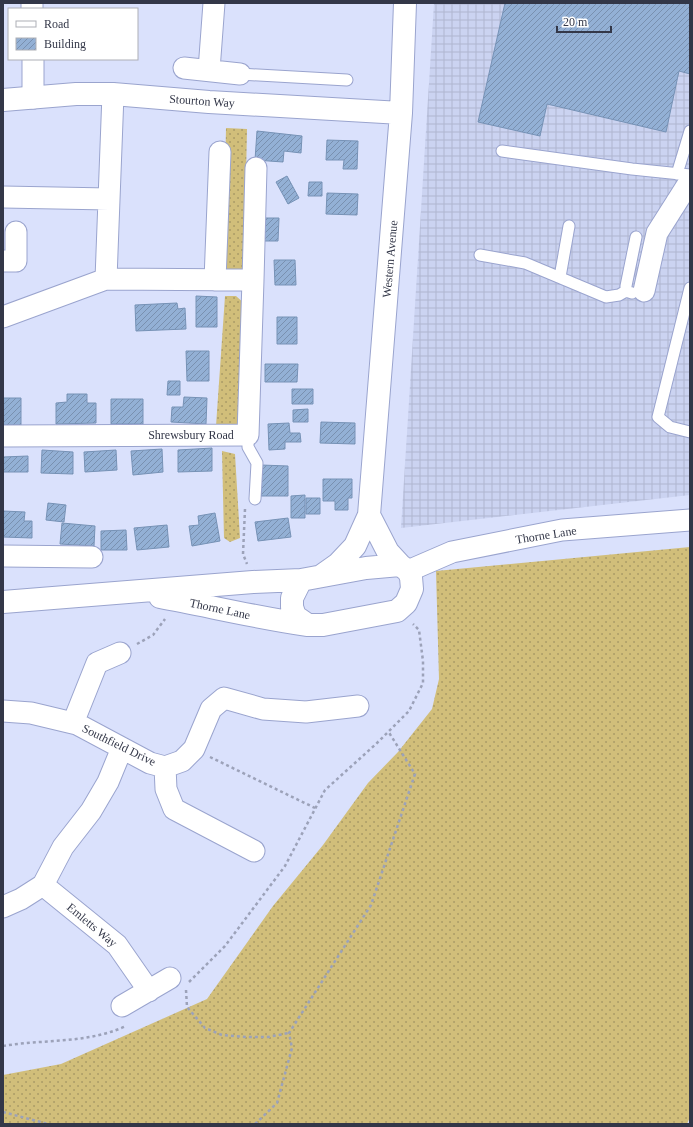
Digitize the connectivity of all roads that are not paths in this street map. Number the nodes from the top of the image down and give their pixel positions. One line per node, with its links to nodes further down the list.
1 (214, 3): 5 (street)
2 (405, 3): 11 (street, Western Avenue)
3 (33, 60): 9 (street)
4 (184, 68): 5 (street)
5 (209, 70): 6 (street)
6 (240, 74): 7 (lane)
7 (347, 80)
8 (113, 94): 9 (street, Stourton Way); 11 (street, Stourton Way); 19 (street)
9 (33, 98): 10 (street, Stourton Way)
10 (3, 100)
11 (401, 113): 36 (street, Western Avenue)
12 (690, 131): 17 (lane)
13 (502, 151): 17 (lane)
14 (220, 152): 27 (street)
15 (256, 168): 28 (street, Shrewsbury Road)
16 (690, 175): 17 (lane)
17 (683, 178): 30 (street)
18 (3, 197): 19 (street)
19 (109, 198): 26 (street)
20 (569, 226): 25 (lane)
21 (16, 232): 24 (street)
22 (636, 237): 30 (lane)
23 (480, 255): 25 (lane)
24 (3, 261)
25 (560, 277): 30 (lane)
26 (106, 279): 27 (street); 31 (street)
27 (215, 280): 28 (street)
28 (253, 280): 33 (street, Shrewsbury Road)
29 (690, 288): 32 (lane)
30 (635, 291)
31 (3, 317)
32 (690, 432)
33 (248, 435): 34 (street, Shrewsbury Road); 35 (lane)
34 (3, 436)
35 (255, 499)
36 (369, 515): 40 (street); 41 (street, Western Avenue)
37 (690, 520): 40 (street, Thorne Lane)
38 (3, 556): 39 (street)
39 (92, 557)
40 (404, 568): 41 (street, Thorne Lane); 44 (street, Thorne Lane)
41 (311, 578): 42 (street, Thorne Lane); 44 (street)
42 (133, 592): 43 (street, Thorne Lane); 44 (street, Thorne Lane)
43 (3, 602)
44 (308, 625)
45 (120, 653): 48 (street, Southfield Drive)
46 (358, 706): 50 (street, Southfield Drive)
47 (3, 712): 48 (street, Southfield Drive)
48 (73, 723): 49 (street, Southfield Drive)
49 (122, 748): 50 (street, Southfield Drive); 52 (street)
50 (165, 766): 51 (street, Southfield Drive)
51 (254, 851)
52 (44, 885): 53 (street); 55 (street, Emletts Way)
53 (3, 907)
54 (178, 982): 55 (street)
55 (149, 990): 56 (street)
56 (122, 1006)

